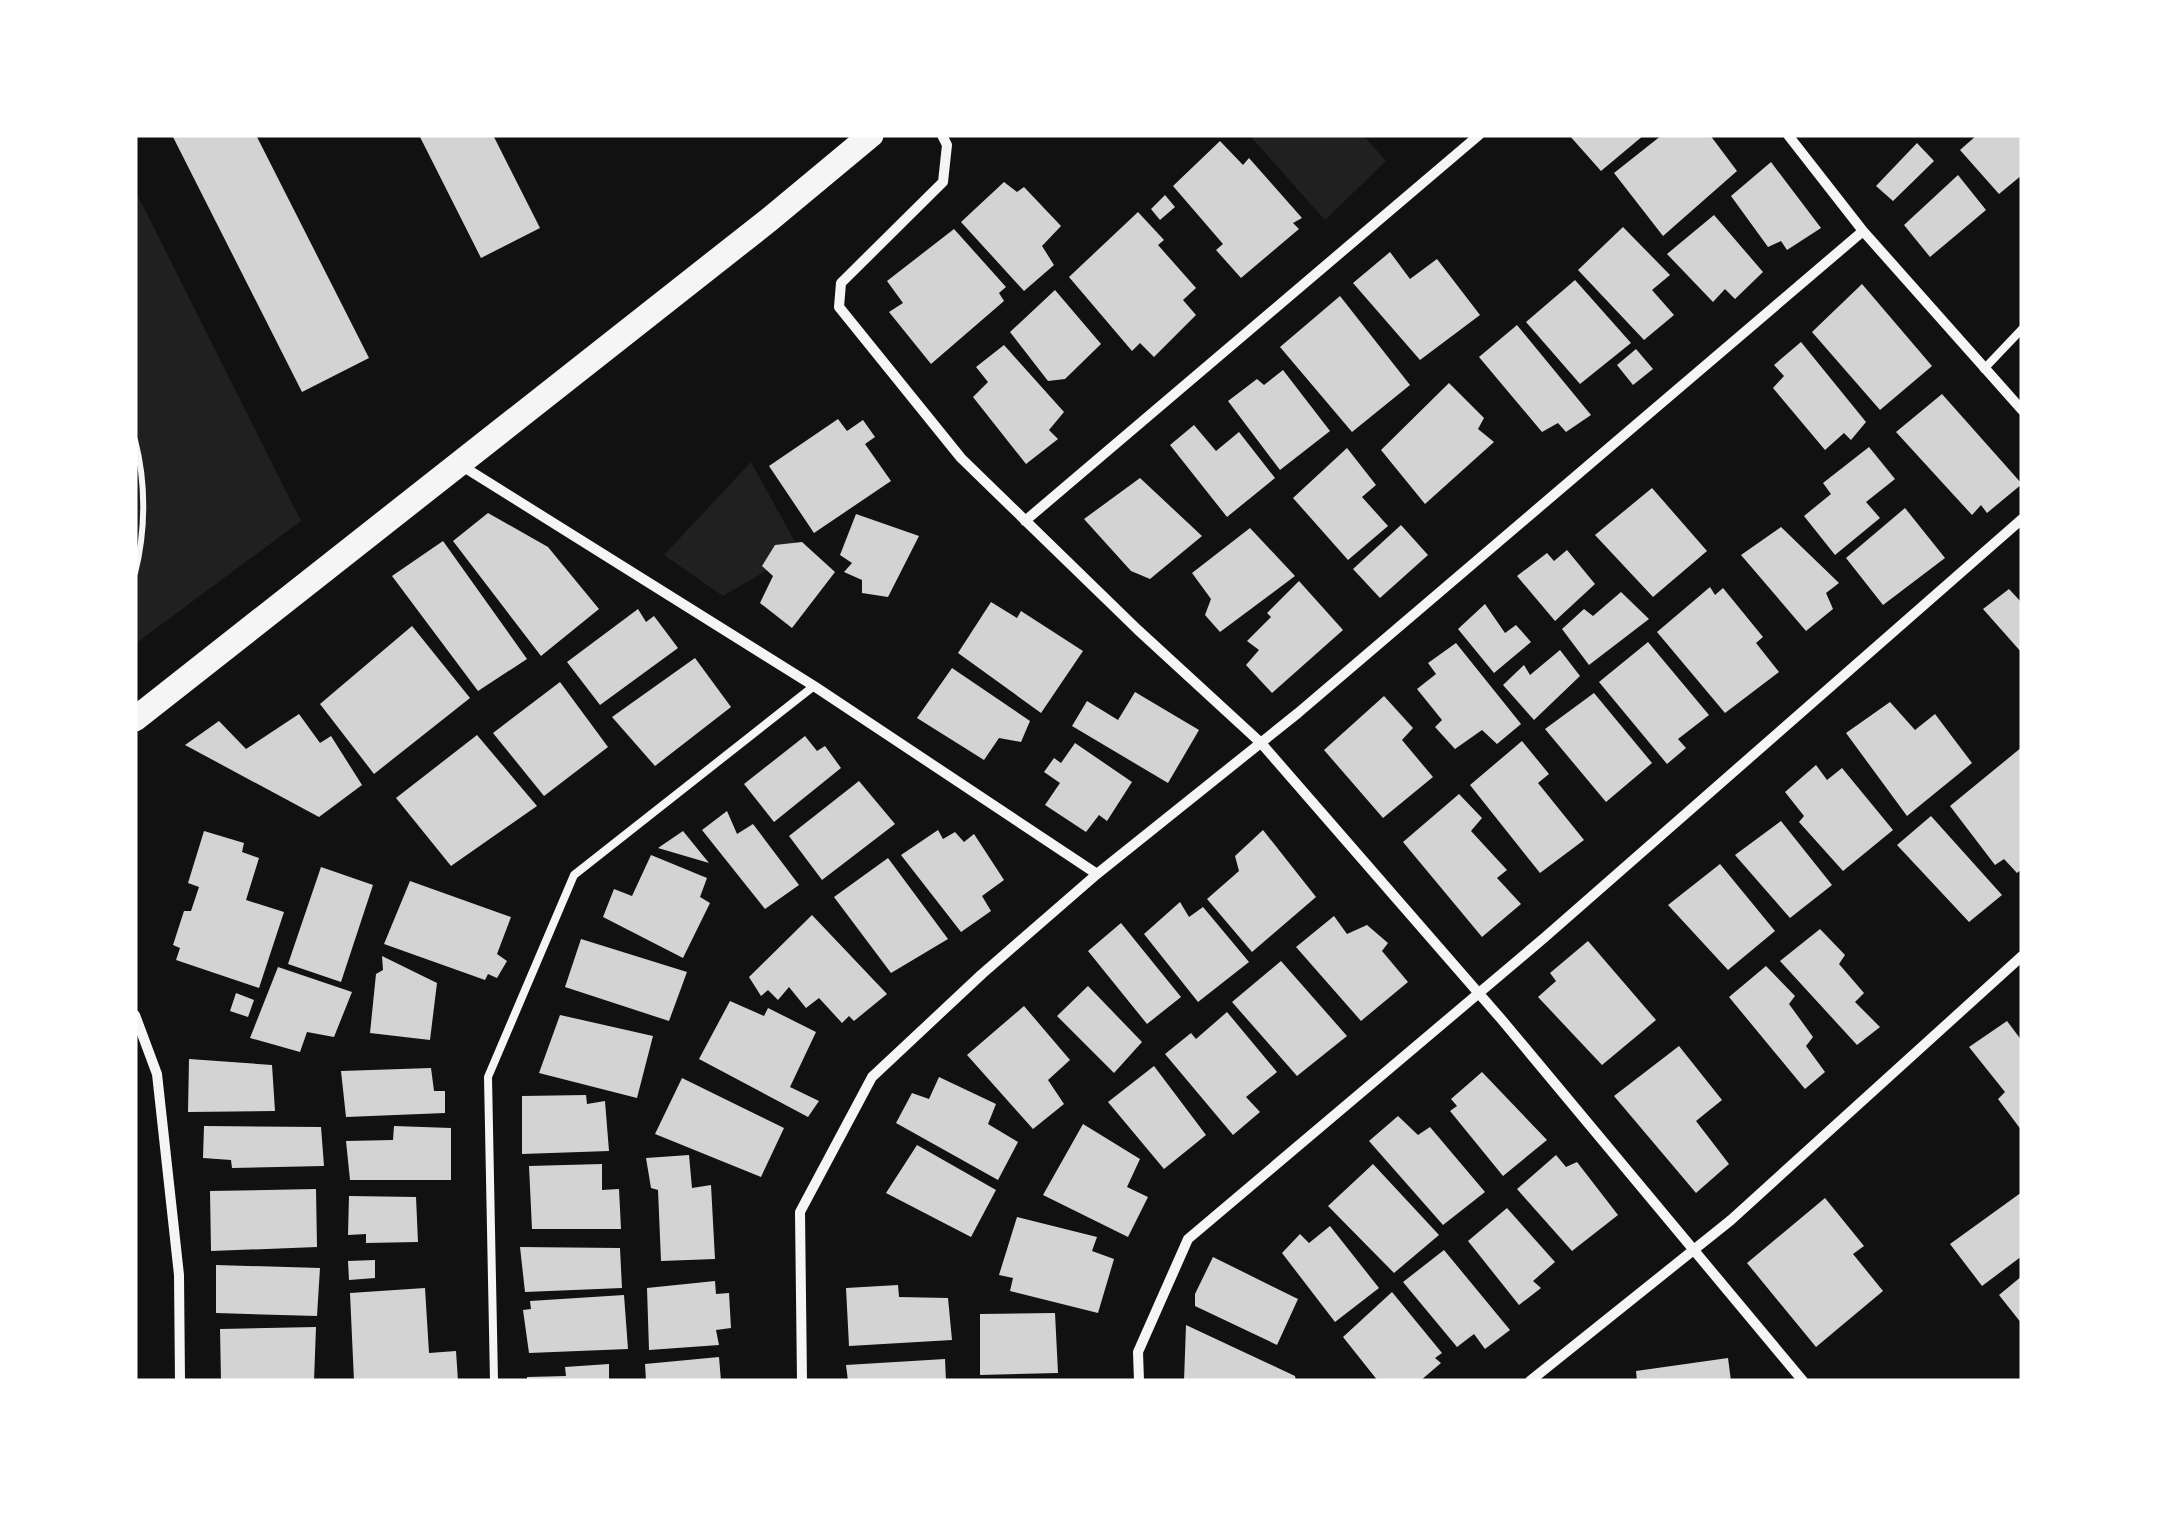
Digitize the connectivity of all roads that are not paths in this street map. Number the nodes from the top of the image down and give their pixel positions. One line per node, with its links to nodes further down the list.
1 (871, 135): 9 (main road)
2 (942, 135): 11 (street)
3 (1480, 135): 11 (street)
4 (1788, 135): 5 (street)
5 (1863, 231): 7 (street); 14 (street)
6 (2022, 330): 7 (lane)
7 (1984, 369): 8 (street)
8 (2022, 410)
9 (459, 464): 12 (street); 13 (main road)
10 (2022, 520): 17 (street)
11 (1024, 521): 14 (street)
12 (814, 686): 15 (street); 21 (lane)
13 (135, 718)
14 (1261, 743): 15 (street); 17 (street)
15 (1098, 874): 22 (street)
16 (2022, 956): 19 (street)
17 (1478, 992): 19 (street); 23 (street)
18 (135, 1015): 20 (street)
19 (1696, 1250): 24 (street); 25 (street)
20 (180, 1381)
21 (494, 1381)
22 (802, 1381)
23 (1138, 1381)
24 (1530, 1381)
25 (1803, 1381)

